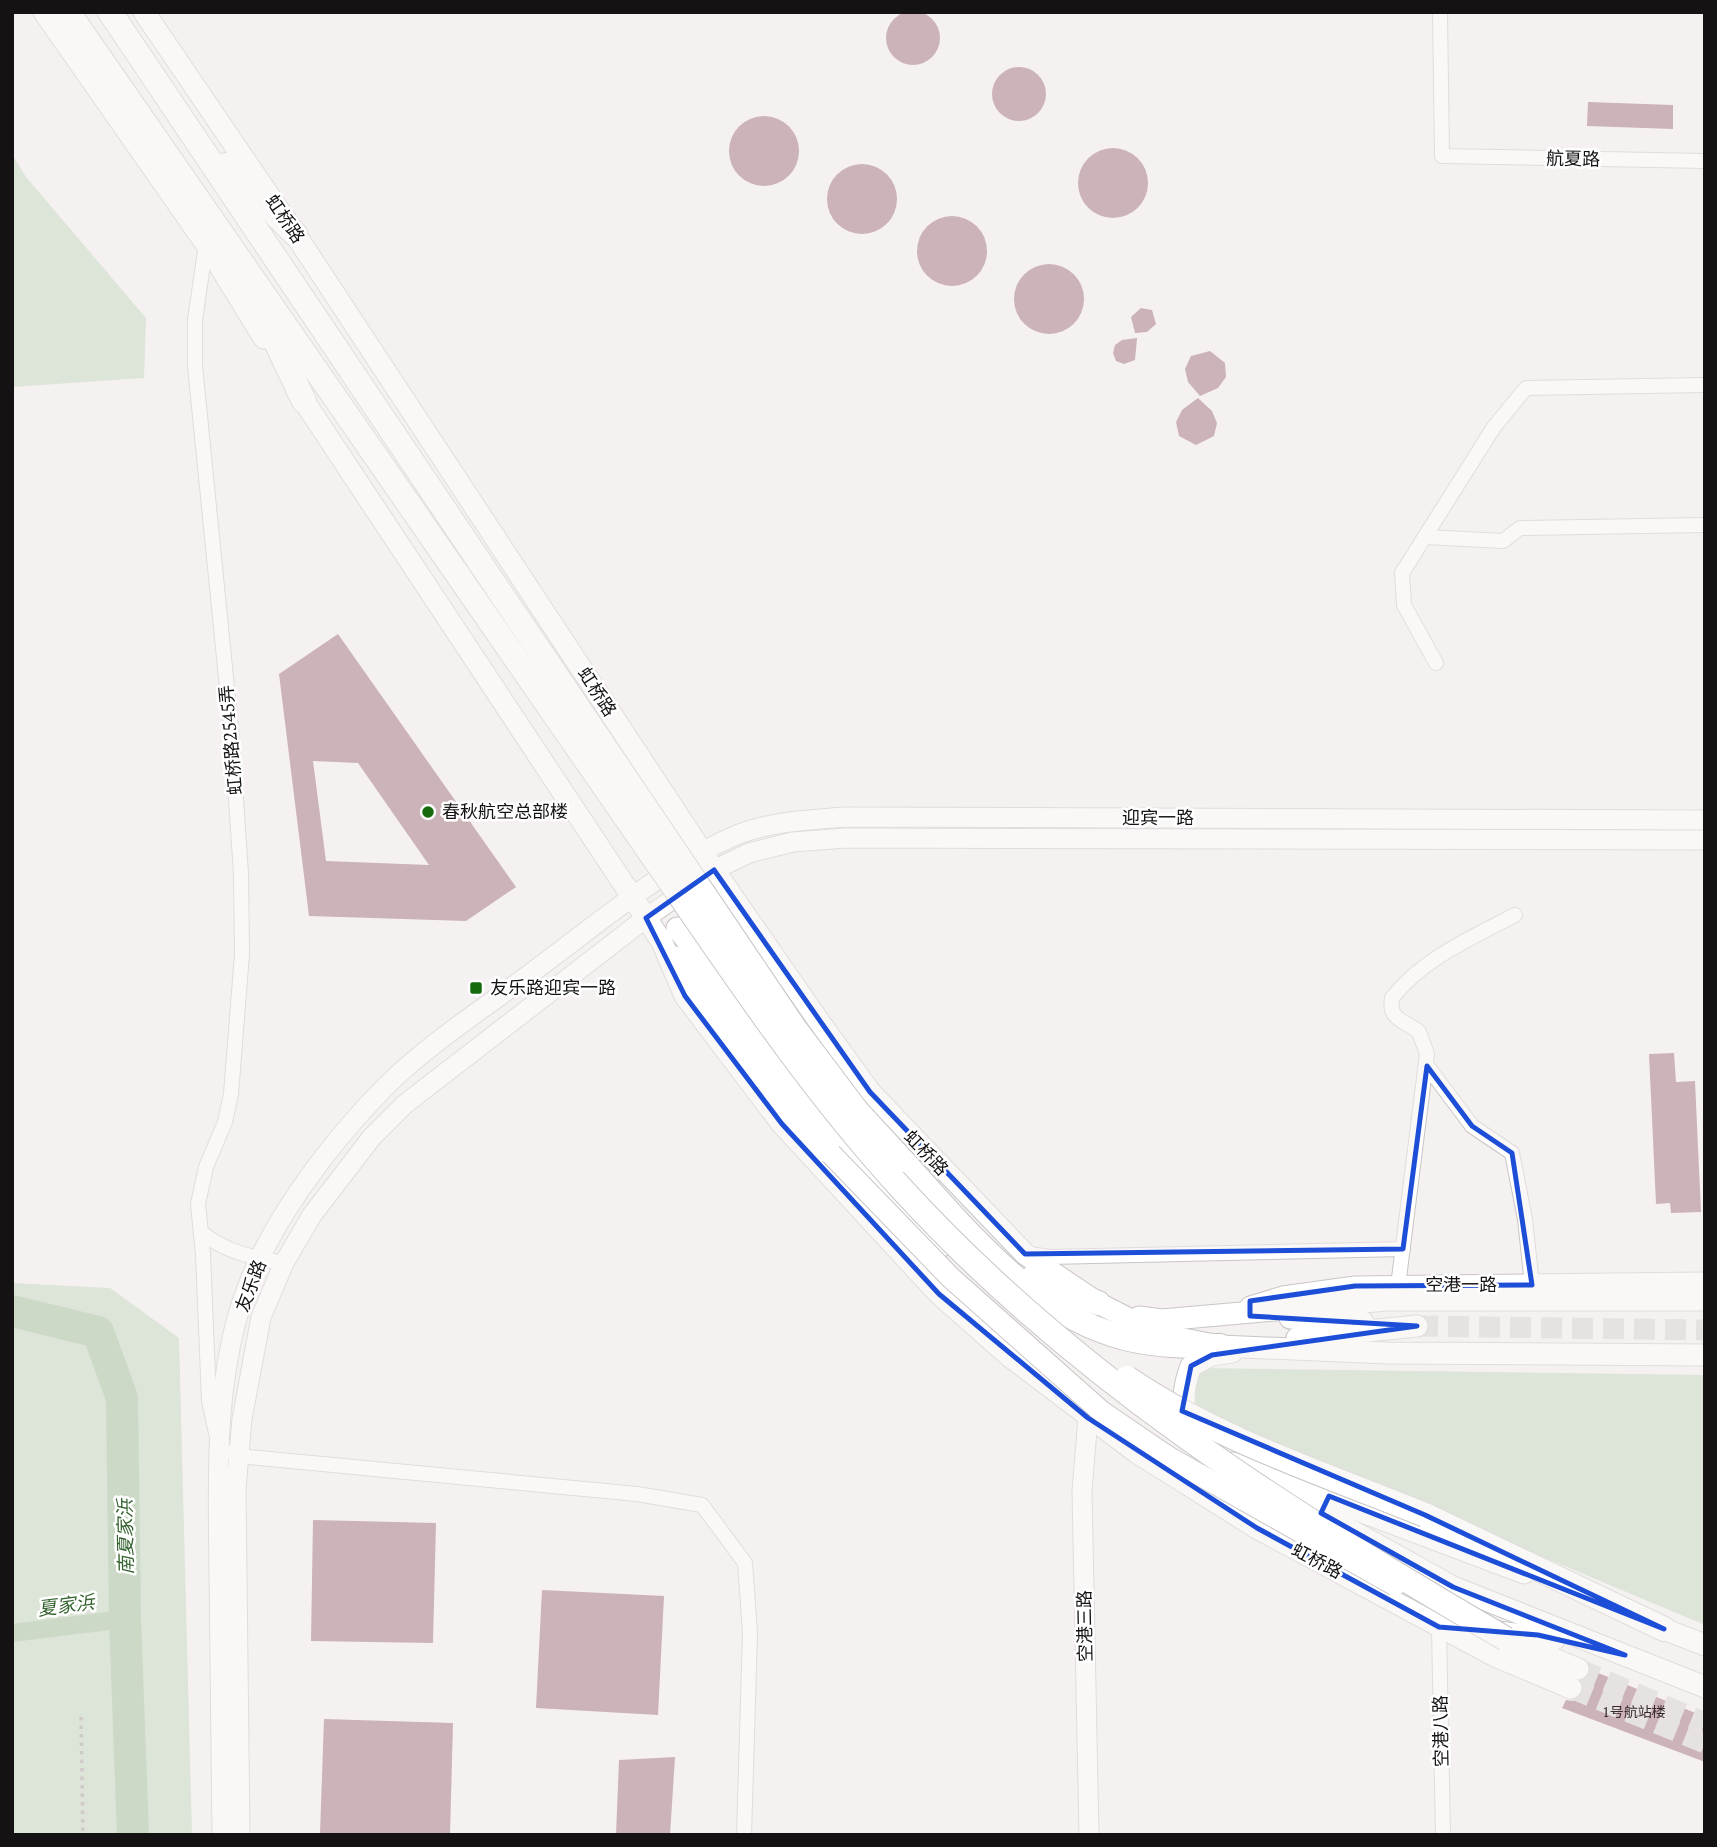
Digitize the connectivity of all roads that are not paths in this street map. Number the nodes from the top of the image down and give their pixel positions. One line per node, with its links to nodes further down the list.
1 (44, 12): 9 (main road, 虹桥路)
2 (68, 12): 10 (highway)
3 (110, 12): 6 (highway)
4 (144, 12): 8 (main road, 虹桥路)
5 (1440, 12): 7 (street, 航夏路)
6 (188, 128): 8 (highway); 24 (highway, bridge)
7 (1705, 161)
8 (295, 234): 18 (main road, 虹桥路)
9 (206, 244): 12 (main road, 虹桥路); 25 (street, 虹桥路2545弄)
10 (232, 249): 12 (highway); 33 (highway, bridge)
11 (1705, 385): 14 (street)
12 (304, 401): 19 (main road, 虹桥路)
13 (1705, 525): 14 (street)
14 (1426, 537): 15 (street)
15 (1436, 663)
16 (1705, 820): 18 (main road, 迎宾一路)
17 (1705, 841): 18 (main road, 迎宾一路)
18 (708, 862): 19 (main road, 迎宾一路); 21 (main road, 迎宾一路); 27 (main road, 虹桥路)
19 (632, 899): 21 (main road, 虹桥路); 28 (main road, 友乐路)
20 (1515, 915): 23 (street)
21 (646, 918): 22 (main road, 虹桥路); 29 (main road, 友乐路)
22 (669, 935): 42 (main road, 虹桥路); 44 (main road); 49 (main road, 虹桥路, bridge)
23 (1427, 1066): 26 (street); 31 (street)
24 (965, 1230): 35 (highway); 38 (highway)
25 (202, 1233): 28 (street); 43 (street, 虹桥路2545弄)
26 (1403, 1249): 27 (street); 32 (street)
27 (1024, 1254): 35 (main road, 虹桥路)
28 (260, 1259): 29 (street); 43 (main road, 友乐路)
29 (284, 1263): 45 (main road, 友乐路)
30 (1705, 1282): 31 (main road, 空港一路)
31 (1532, 1285): 32 (main road, 空港一路)
32 (1398, 1286): 36 (main road, 空港一路)
33 (1004, 1290): 48 (highway, bridge); 49 (highway, bridge)
34 (1705, 1300): 36 (main road, 虹桥路)
35 (1107, 1307): 36 (main road, 虹桥路); 38 (main road, 虹桥路)
36 (1221, 1315): 38 (main road)
37 (1705, 1339): 40 (main road)
38 (1220, 1346): 39 (main road, 虹桥路)
39 (1265, 1348): 40 (main road, 虹桥路); 44 (main road)
40 (1667, 1354): 41 (main road, 虹桥路)
41 (1705, 1355)
42 (1088, 1418): 47 (main road, 虹桥路); 56 (main road, 空港三路)
43 (219, 1447): 45 (street); 53 (main road, 友乐路)
44 (1203, 1447): 46 (main road)
45 (238, 1456): 54 (main road, 友乐路); 55 (street)
46 (1225, 1459): 48 (main road); 51 (main road)
47 (1439, 1627): 49 (main road, 虹桥路); 51 (main road); 57 (street, 空港八路)
48 (1664, 1629): 50 (main road)
49 (1506, 1639)
50 (1705, 1645)
51 (1625, 1655): 52 (main road)
52 (1705, 1686)
53 (222, 1835)
54 (240, 1835)
55 (744, 1835)
56 (1089, 1835)
57 (1443, 1835)

